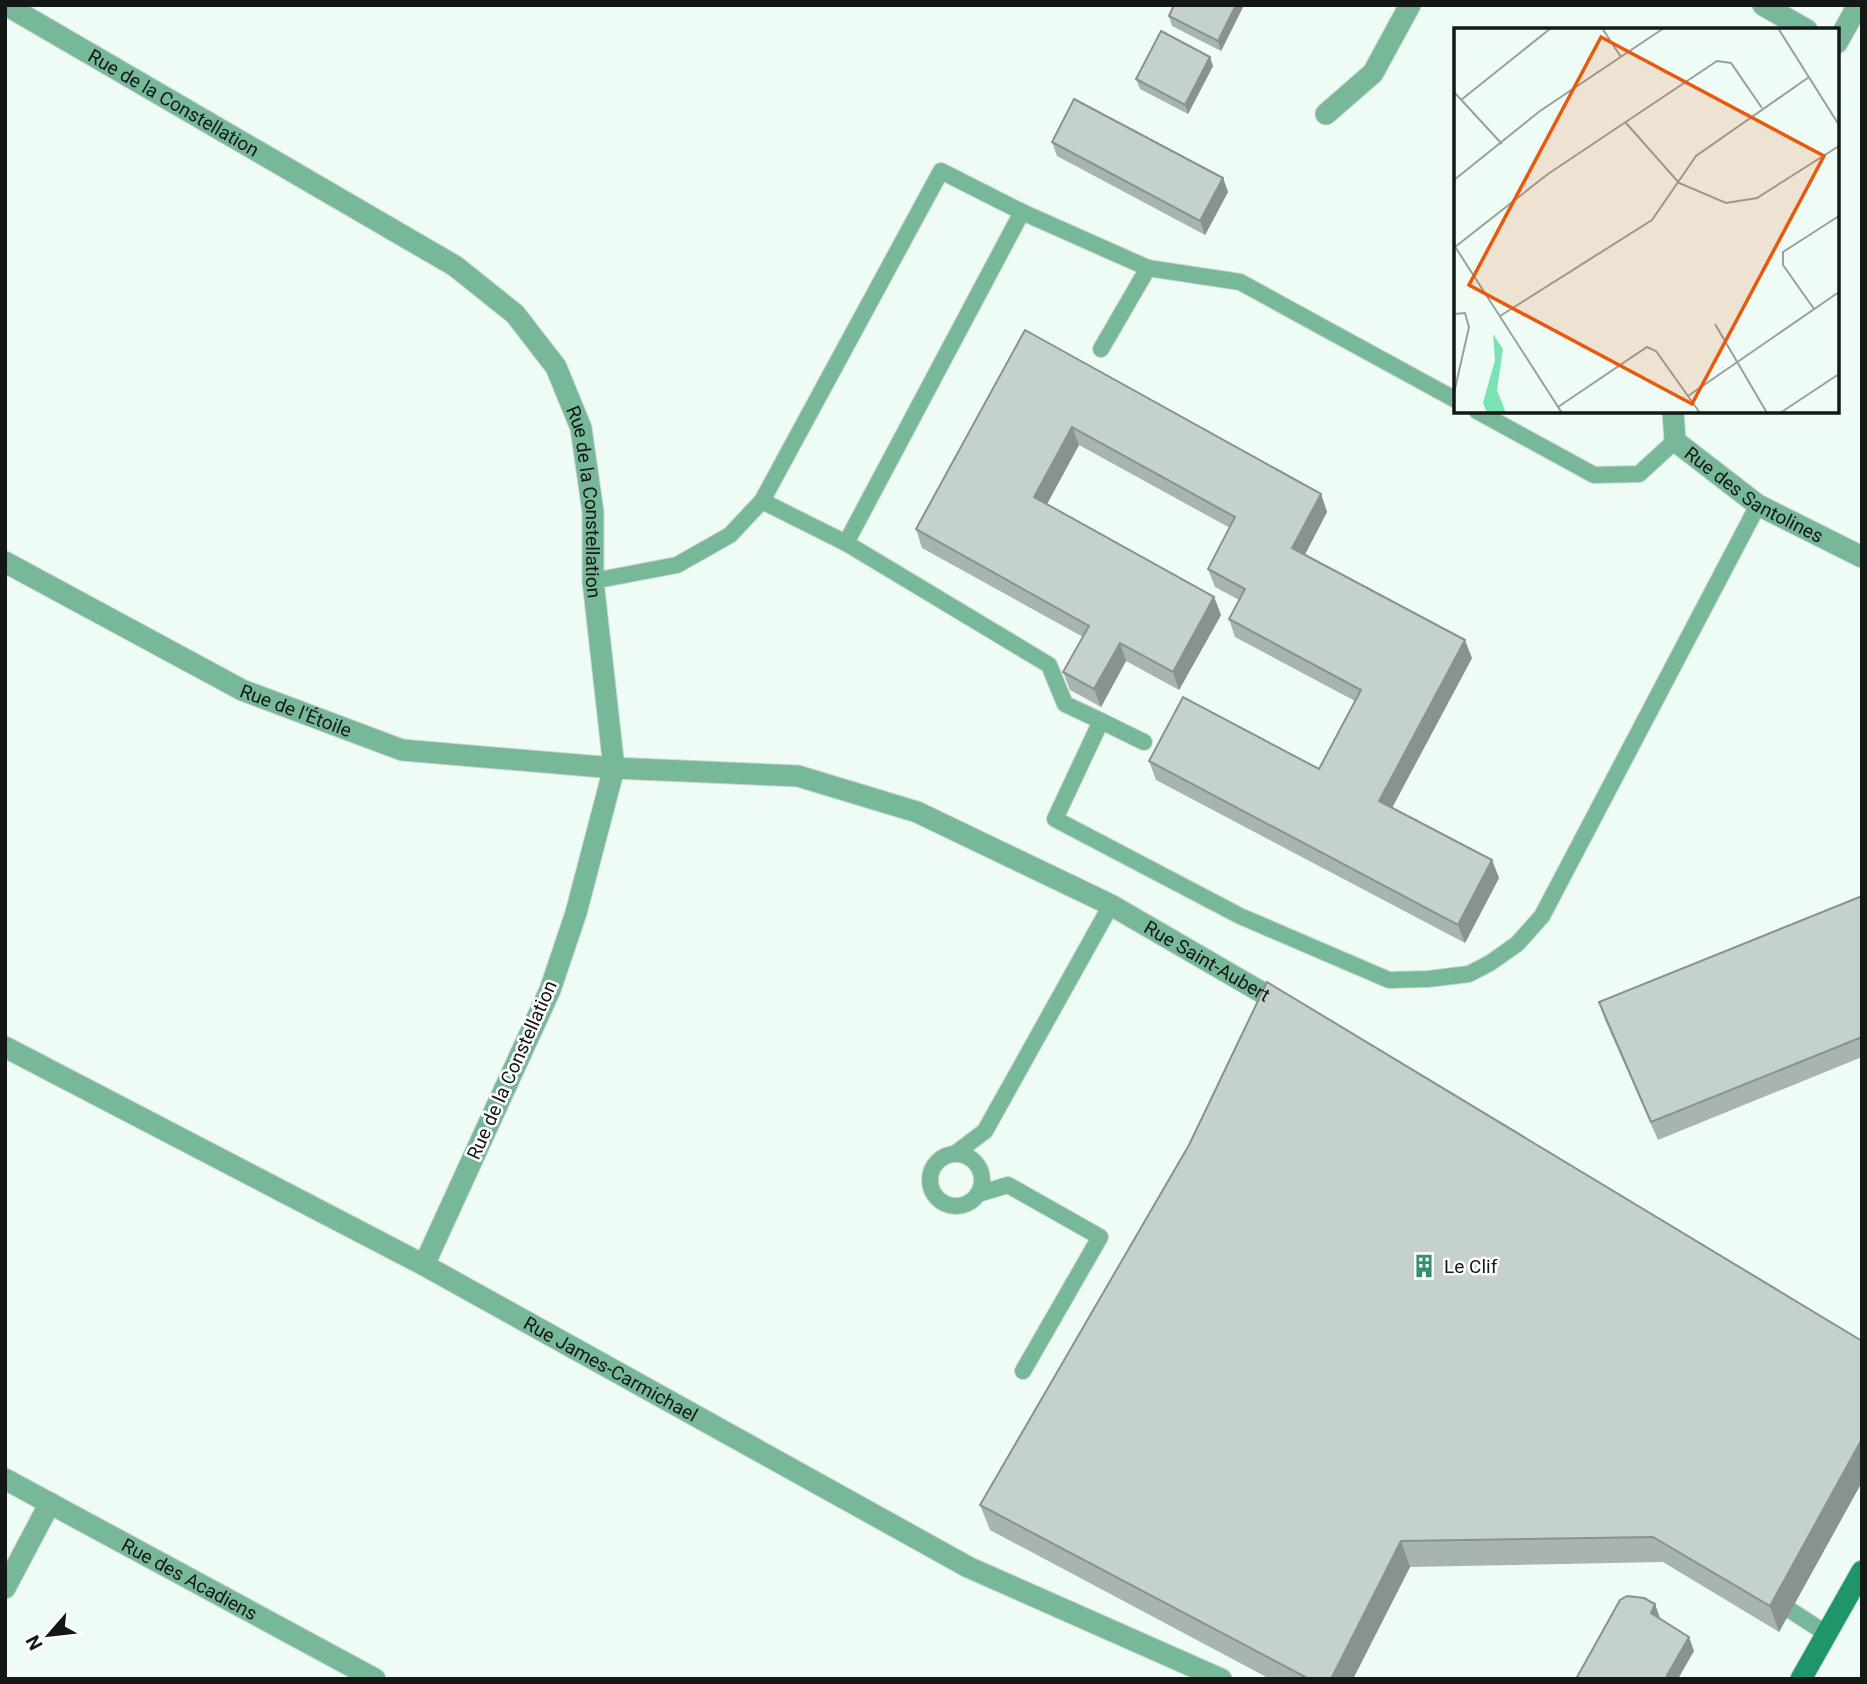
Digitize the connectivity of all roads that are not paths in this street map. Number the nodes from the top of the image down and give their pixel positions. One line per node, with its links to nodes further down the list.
1 (6, 5): 20 (street, Rue de la Constellation)
2 (1410, 5): 7 (street)
3 (1763, 5): 5 (street)
4 (1857, 15): 6 (street)
5 (1803, 28)
6 (1839, 40)
7 (1326, 114)
8 (1022, 212): 9 (lane); 15 (lane); 17 (lane)
9 (1148, 268): 10 (lane); 11 (lane)
10 (1101, 349)
11 (1454, 399)
12 (1481, 413): 14 (lane)
13 (1673, 413): 14 (street, Rue des Santolines)
14 (1675, 441): 16 (street, Rue des Santolines)
15 (762, 500): 17 (lane); 20 (lane)
16 (1758, 505): 18 (street, Rue des Santolines); 21 (lane)
17 (846, 543): 21 (lane)
18 (1862, 557)
19 (5, 562): 23 (street, Rue de l'Étoile)
20 (593, 582): 23 (street, Rue de la Constellation)
21 (1101, 721): 22 (lane)
22 (1144, 741)
23 (614, 768): 24 (street, Rue Saint-Aubert); 29 (street, Rue de la Constellation)
24 (1111, 905): 25 (street, Rue Saint-Aubert); 27 (lane)
25 (1301, 1016)
26 (5, 1047): 29 (street, Rue James-Carmichael)
27 (956, 1153): 28 (lane); 28 (lane)
28 (978, 1195): 30 (lane)
29 (424, 1265): 38 (street, Rue James-Carmichael)
30 (1023, 1371)
31 (5, 1479): 32 (street, Rue des Acadiens)
32 (50, 1503): 34 (street); 37 (street, Rue des Acadiens)
33 (1862, 1571): 36 (main road)
34 (5, 1588)
35 (1760, 1591): 36 (lane)
36 (1827, 1633): 39 (main road)
37 (375, 1679)
38 (1221, 1679)
39 (1801, 1679)

